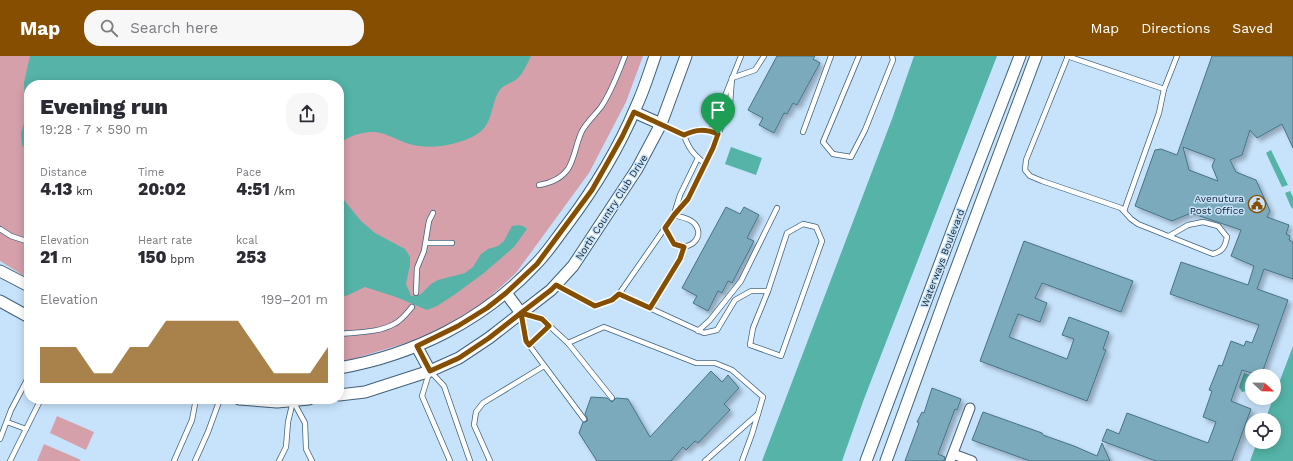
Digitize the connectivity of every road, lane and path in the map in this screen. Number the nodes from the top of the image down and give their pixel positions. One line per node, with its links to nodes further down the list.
1 (625, 56): 23 (lane)
2 (656, 56): 15 (street)
3 (686, 56): 16 (street, North Country Club Drive)
4 (741, 56): 13 (lane)
5 (764, 56): 13 (lane)
6 (831, 56): 18 (lane)
7 (859, 56): 8 (lane)
8 (892, 56)
9 (1020, 56): 81 (street, Waterways Boulevard)
10 (1036, 56): 82 (street, Waterways Boulevard)
11 (1067, 56): 14 (lane); 25 (lane)
12 (1177, 56): 14 (lane)
13 (732, 78): 17 (lane); 19 (lane)
14 (1164, 89): 25 (lane)
15 (634, 112): 16 (street); 40 (street)
16 (661, 124): 20 (lane); 37 (street, North Country Club Drive)
17 (711, 131): 19 (lane); 20 (lane)
18 (803, 132)
19 (718, 134): 22 (lane)
20 (684, 135): 21 (lane)
21 (698, 158): 22 (lane); 27 (lane)
22 (705, 164): 27 (lane)
23 (539, 185)
24 (777, 208): 48 (lane)
25 (1124, 211): 30 (lane)
26 (433, 213): 32 (lane)
27 (674, 215): 28 (lane); 34 (lane)
28 (665, 228): 34 (lane); 41 (lane)
29 (0, 229): 31 (lane)
30 (1169, 236): 30 (lane)
31 (24, 240)
32 (426, 243): 33 (lane); 39 (lane)
33 (452, 243)
34 (684, 247): 44 (lane)
35 (0, 271): 36 (street)
36 (24, 283)
37 (556, 285): 41 (lane); 46 (street, North Country Club Drive)
38 (768, 291): 38 (lane); 48 (lane)
39 (416, 293)
40 (506, 293): 46 (street); 52 (street)
41 (619, 294): 44 (lane)
42 (0, 301): 45 (street)
43 (412, 307): 49 (lane)
44 (650, 308): 48 (lane)
45 (24, 314)
46 (519, 315): 47 (lane); 51 (lane); 55 (street, North Country Club Drive)
47 (549, 326): 50 (lane); 51 (lane)
48 (698, 331)
49 (344, 333)
50 (568, 343): 58 (lane); 65 (lane)
51 (529, 345): 53 (lane)
52 (417, 346): 54 (street); 55 (street)
53 (544, 366): 66 (lane); 78 (lane)
54 (344, 367)
55 (430, 371): 57 (street, North Country Club Drive); 76 (lane); 77 (lane)
56 (24, 385): 67 (lane)
57 (344, 394)
58 (612, 398)
59 (39, 404): 68 (lane)
60 (195, 404): 72 (lane)
61 (218, 404): 73 (lane)
62 (292, 404): 74 (lane)
63 (295, 404): 75 (lane)
64 (970, 408): 70 (street)
65 (758, 414): 79 (lane); 80 (lane)
66 (584, 419)
67 (7, 422): 68 (lane); 69 (lane)
68 (26, 430): 71 (lane)
69 (0, 439)
70 (951, 457): 83 (street)
71 (10, 461)
72 (174, 461)
73 (195, 461)
74 (279, 461)
75 (312, 461)
76 (450, 461)
77 (470, 461)
78 (490, 461)
79 (705, 461)
80 (742, 461)
81 (866, 461)
82 (886, 461)
83 (972, 461)

